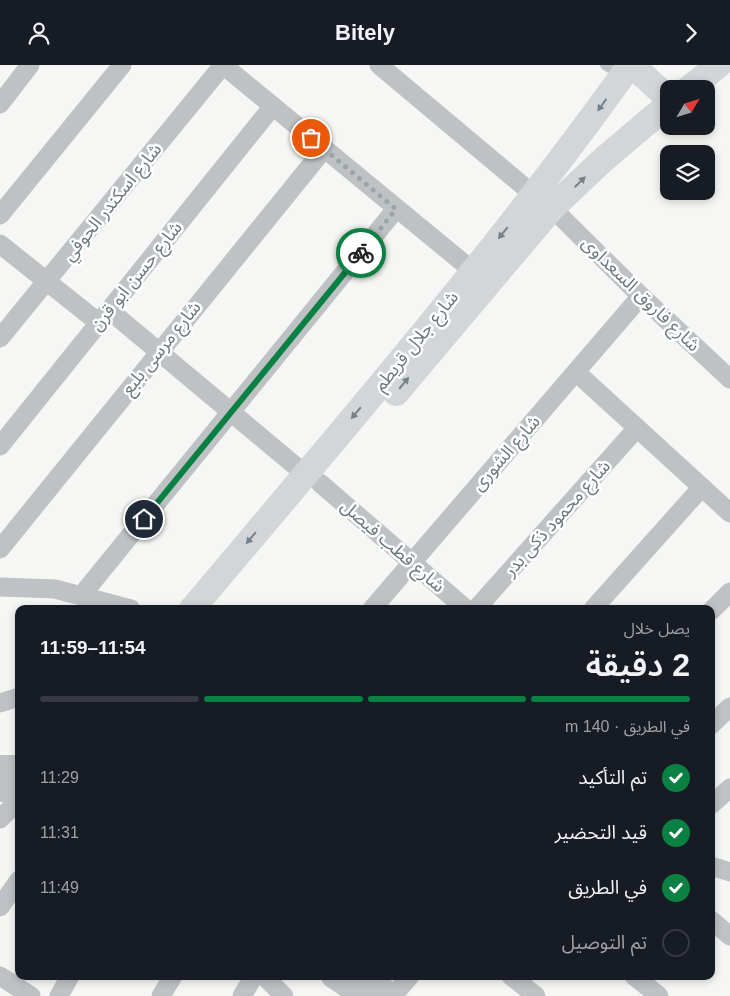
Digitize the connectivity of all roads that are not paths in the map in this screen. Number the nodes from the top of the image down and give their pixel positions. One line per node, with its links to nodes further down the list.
1 (30, 65): 9 (street)
2 (122, 65): 15 (street)
3 (223, 65): 10 (street); 18 (street, شارع اسكندر الحوفي)
4 (379, 65): 13 (street, شارع فاروق السعداوى)
5 (719, 65): 7 (main road)
6 (623, 68): 8 (main road); 13 (main road, شارع جلال قريطم, one-way to 13)
7 (700, 80)
8 (660, 93)
9 (0, 104)
10 (273, 106): 12 (street); 20 (street, شارع حسن ابو قرن)
11 (660, 112): 13 (main road, شارع جلال قريطم, one-way to 11)
12 (324, 149): 14 (street); 22 (street, شارع مرسى بلبع)
13 (543, 201): 17 (main road, شارع جلال قريطم, one-way to 17); 19 (street, شارع فاروق السعداوى); 25 (main road, شارع جلال قريطم, one-way to 13)
14 (396, 209): 17 (street); 26 (street)
15 (0, 215)
16 (2, 251): 18 (street, شارع قطب فيصل)
17 (473, 271): 25 (main road, شارع جلال قريطم)
18 (46, 281): 20 (street, شارع قطب فيصل); 21 (street, شارع اسكندر الحوفي)
19 (641, 296): 23 (street, شارع الشورى); 24 (street, شارع فاروق السعداوى)
20 (104, 317): 22 (street, شارع قطب فيصل); 28 (street, شارع حسن ابو قرن)
21 (0, 338)
22 (158, 351): 26 (street, شارع قطب فيصل); 32 (street, شارع مرسى بلبع)
23 (576, 372): 27 (street); 33 (street, شارع الشورى)
24 (730, 379)
25 (380, 398): 29 (main road, شارع جلال قريطم)
26 (231, 413): 29 (street, شارع قطب فيصل); 36 (street)
27 (638, 428): 30 (street); 42 (street, شارع محمود ذكى بدر)
28 (0, 446)
29 (313, 479): 33 (street, شارع قطب فيصل); 38 (main road, شارع جلال قريطم, one-way to 38); 39 (main road, شارع جلال قريطم)
30 (702, 487): 31 (street); 43 (street)
31 (730, 513)
32 (0, 549)
33 (411, 563): 40 (street, شارع الشورى); 41 (street, شارع قطب فيصل)
34 (0, 587): 36 (street)
35 (730, 592): 44 (street)
36 (81, 596): 37 (street)
37 (104, 605)
38 (196, 605)
39 (219, 605)
40 (375, 605)
41 (461, 605)
42 (480, 605)
43 (597, 605)
44 (715, 607)
45 (15, 698): 46 (street)
46 (0, 703)
47 (730, 707): 48 (street)
48 (715, 721)
49 (0, 767): 50 (street)
50 (15, 767)
51 (730, 788): 54 (street)
52 (0, 789): 53 (street)
53 (15, 790)
54 (715, 801)
55 (15, 804): 56 (street)
56 (0, 819)
57 (15, 886): 58 (street)
58 (0, 907)
59 (715, 923): 60 (street)
60 (730, 936)
61 (0, 976): 71 (street)
62 (68, 980): 72 (street)
63 (171, 980): 73 (street)
64 (252, 980): 74 (street)
65 (268, 980): 75 (street)
66 (340, 980): 76 (street)
67 (370, 980): 77 (street)
68 (406, 980): 77 (street)
69 (517, 980): 78 (street)
70 (639, 980): 79 (street)
71 (31, 996)
72 (59, 996)
73 (161, 996)
74 (242, 996)
75 (284, 996)
76 (362, 996)
77 (392, 996)
78 (536, 996)
79 (659, 996)

